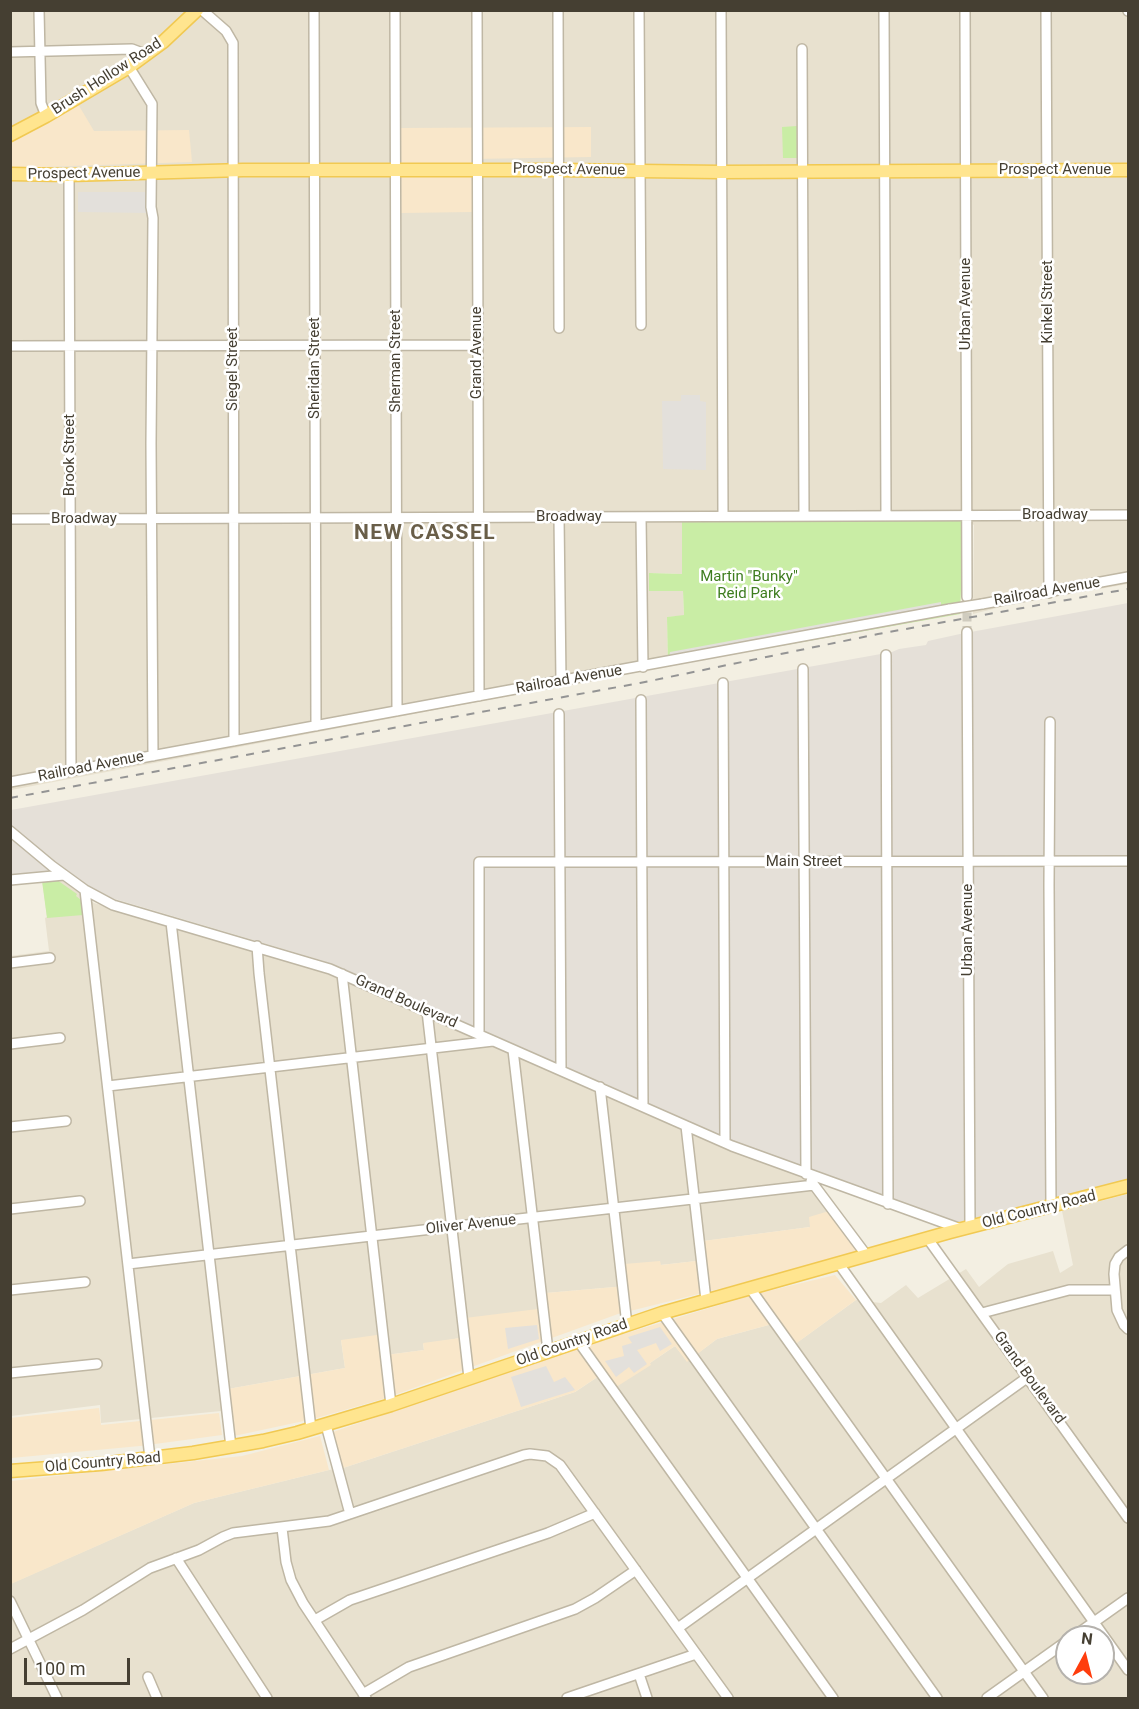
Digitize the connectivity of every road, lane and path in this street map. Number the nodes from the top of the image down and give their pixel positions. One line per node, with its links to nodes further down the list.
1 (39, 10): 14 (street)
2 (197, 10): 16 (main road, Brush Hollow Road)
3 (202, 10): 20 (street, Siegel Street)
4 (314, 10): 21 (street, Sheridan Street)
5 (395, 10): 22 (street, Sherman Street)
6 (477, 10): 23 (street, Grand Avenue)
7 (558, 10): 24 (street)
8 (639, 10): 27 (street)
9 (721, 10): 31 (street)
10 (884, 10): 29 (street)
11 (965, 10): 30 (street, Urban Avenue)
12 (1046, 10): 25 (street, Kinkel Street)
13 (802, 50): 28 (street)
14 (40, 51): 15 (street); 16 (street); 18 (street)
15 (10, 52)
16 (146, 54): 17 (main road, Brush Hollow Road)
17 (129, 66): 18 (main road, Brush Hollow Road); 32 (street)
18 (46, 116): 19 (main road, Brush Hollow Road)
19 (10, 135)
20 (232, 170): 21 (main road, Prospect Avenue); 32 (main road, Prospect Avenue); 38 (street, Siegel Street)
21 (314, 170): 22 (main road, Prospect Avenue); 39 (street, Sheridan Street)
22 (395, 170): 23 (main road, Prospect Avenue); 40 (street, Sherman Street)
23 (477, 170): 24 (main road, Prospect Avenue); 41 (street, Grand Avenue)
24 (558, 170): 27 (main road, Prospect Avenue); 36 (street)
25 (1047, 170): 26 (main road, Prospect Avenue); 30 (main road, Prospect Avenue); 45 (street, Kinkel Street)
26 (1128, 170)
27 (640, 171): 31 (main road, Prospect Avenue); 35 (street)
28 (803, 171): 29 (main road, Prospect Avenue); 31 (main road, Prospect Avenue); 49 (street)
29 (884, 171): 30 (main road, Prospect Avenue); 50 (street)
30 (966, 171): 44 (street, Urban Avenue)
31 (722, 172): 48 (street)
32 (151, 173): 34 (main road, Prospect Avenue); 37 (street)
33 (10, 174): 34 (main road, Prospect Avenue)
34 (69, 175): 43 (street, Brook Street)
35 (641, 325)
36 (559, 328)
37 (152, 345): 38 (street); 43 (street); 54 (street)
38 (233, 345): 39 (street); 55 (street, Siegel Street)
39 (314, 345): 40 (street); 56 (street, Sheridan Street)
40 (396, 345): 41 (street); 51 (street, Sherman Street)
41 (477, 345): 52 (street, Grand Avenue)
42 (10, 346): 43 (street)
43 (70, 346): 58 (street, Brook Street)
44 (967, 515): 45 (street, Broadway); 50 (street, Broadway); 61 (street, Urban Avenue)
45 (1048, 515): 46 (street, Broadway); 60 (street, Kinkel Street)
46 (1128, 515)
47 (640, 516): 48 (street, Broadway); 53 (street, Broadway); 64 (street)
48 (723, 516): 49 (street, Broadway)
49 (804, 516): 50 (street, Broadway)
50 (886, 516)
51 (396, 517): 52 (street, Broadway); 56 (street, Broadway); 70 (street, Sherman Street)
52 (478, 517): 53 (street, Broadway); 68 (street, Grand Avenue)
53 (560, 517): 66 (street)
54 (152, 518): 55 (street, Broadway); 58 (street, Broadway); 75 (street)
55 (233, 518): 56 (street, Broadway); 74 (street, Siegel Street)
56 (315, 518): 73 (street, Sheridan Street)
57 (10, 519): 58 (street, Broadway)
58 (69, 519): 76 (street, Brook Street)
59 (1128, 578): 60 (street, Railroad Avenue)
60 (1049, 593): 64 (street, Railroad Avenue, bridge)
61 (967, 597)
62 (967, 632): 79 (street, Urban Avenue)
63 (886, 655): 86 (street)
64 (643, 667): 66 (street, Railroad Avenue)
65 (803, 669): 85 (street)
66 (561, 681): 68 (street, Railroad Avenue)
67 (723, 683): 84 (street)
68 (479, 696): 70 (street, Railroad Avenue)
69 (640, 700): 83 (street)
70 (397, 711): 73 (street, Railroad Avenue)
71 (560, 714): 82 (street)
72 (1050, 722): 80 (street)
73 (316, 726): 74 (street, Railroad Avenue)
74 (234, 741): 75 (street, Railroad Avenue)
75 (153, 756): 76 (street, Railroad Avenue)
76 (71, 771): 77 (street, Railroad Avenue)
77 (10, 782)
78 (10, 831): 87 (street, Grand Boulevard)
79 (968, 861): 80 (street, Main Street); 86 (street, Main Street); 124 (street, Urban Avenue)
80 (1050, 861): 81 (street, Main Street); 119 (street)
81 (1128, 861)
82 (560, 862): 83 (street, Main Street); 96 (street, Main Street); 104 (street)
83 (642, 862): 84 (street, Main Street); 108 (street)
84 (723, 862): 85 (street, Main Street); 112 (street)
85 (805, 862): 86 (street, Main Street); 113 (street)
86 (886, 862): 118 (street)
87 (64, 875): 88 (street); 89 (street, Grand Boulevard)
88 (10, 880)
89 (85, 890): 90 (street, Grand Boulevard); 106 (street)
90 (171, 922): 91 (street, Grand Boulevard); 105 (street)
91 (257, 946): 94 (street, Grand Boulevard); 103 (street)
92 (51, 958): 93 (street)
93 (10, 963)
94 (342, 974): 95 (street, Grand Boulevard); 102 (street)
95 (427, 1011): 96 (street, Grand Boulevard); 100 (street)
96 (479, 1034): 98 (street, Grand Boulevard)
97 (60, 1038): 99 (street)
98 (495, 1041): 100 (street); 101 (street, Grand Boulevard)
99 (10, 1044)
100 (432, 1049): 102 (street); 123 (street)
101 (513, 1050): 104 (street, Grand Boulevard); 122 (street)
102 (351, 1058): 103 (street); 125 (street)
103 (270, 1067): 105 (street); 127 (street)
104 (561, 1070): 107 (street, Grand Boulevard)
105 (189, 1077): 106 (street); 129 (street)
106 (108, 1086): 131 (street)
107 (600, 1088): 108 (street, Grand Boulevard); 121 (street)
108 (643, 1106): 110 (street, Grand Boulevard)
109 (66, 1121): 111 (street)
110 (686, 1126): 112 (street, Grand Boulevard); 116 (street)
111 (10, 1127)
112 (724, 1142): 113 (street, Grand Boulevard)
113 (806, 1174): 114 (street); 118 (street, Grand Boulevard)
114 (814, 1185): 116 (street, Oliver Avenue); 130 (street)
115 (1128, 1186): 119 (main road, Old Country Road)
116 (695, 1200): 121 (street, Oliver Avenue); 137 (street)
117 (80, 1201): 120 (street)
118 (888, 1204): 124 (street, Grand Boulevard)
119 (1051, 1207): 124 (main road, Old Country Road)
120 (10, 1209)
121 (614, 1209): 122 (street, Oliver Avenue); 140 (street)
122 (533, 1218): 123 (street, Oliver Avenue); 143 (street)
123 (452, 1227): 125 (street, Oliver Avenue); 147 (street)
124 (966, 1228): 126 (main road, Old Country Road)
125 (371, 1236): 127 (street, Oliver Avenue); 148 (street)
126 (928, 1239): 130 (main road, Old Country Road); 138 (street, Grand Boulevard)
127 (290, 1246): 129 (street, Oliver Avenue); 151 (street)
128 (1128, 1250): 136 (street)
129 (210, 1254): 131 (street, Oliver Avenue); 152 (street)
130 (867, 1256): 132 (main road, Old Country Road)
131 (128, 1264): 153 (street)
132 (839, 1264): 134 (main road, Old Country Road); 150 (street)
133 (85, 1282): 135 (street)
134 (750, 1288): 137 (main road, Old Country Road); 155 (street)
135 (10, 1290)
136 (1115, 1290): 138 (street); 141 (street)
137 (706, 1300): 139 (main road, Old Country Road)
138 (982, 1312): 146 (street, Grand Boulevard)
139 (662, 1313): 140 (main road, Old Country Road); 160 (street)
140 (627, 1324): 142 (main road, Old Country Road)
141 (1128, 1329)
142 (578, 1341): 143 (main road, Old Country Road); 163 (street)
143 (548, 1351): 147 (main road, Old Country Road)
144 (97, 1364): 145 (street)
145 (10, 1373)
146 (1028, 1377): 150 (street); 158 (street, Grand Boulevard)
147 (470, 1378): 148 (main road, Old Country Road)
148 (391, 1405): 149 (main road, Old Country Road)
149 (326, 1425): 151 (main road, Old Country Road); 157 (street)
150 (956, 1428): 155 (street); 167 (street)
151 (311, 1429): 152 (main road, Old Country Road)
152 (231, 1447): 153 (main road, Old Country Road)
153 (150, 1458): 154 (main road, Old Country Road)
154 (10, 1471)
155 (885, 1478): 160 (street); 175 (street)
156 (595, 1512): 157 (street); 162 (street); 166 (street)
157 (350, 1514): 159 (street)
158 (1128, 1518)
159 (282, 1528): 161 (street); 166 (street)
160 (816, 1529): 163 (street); 186 (street)
161 (176, 1558): 170 (street); 181 (street)
162 (636, 1569): 169 (street); 178 (street)
163 (747, 1578): 169 (street); 185 (street)
164 (1128, 1598): 167 (street)
165 (10, 1601): 170 (street)
166 (315, 1620): 178 (street)
167 (1094, 1622): 168 (street); 174 (street)
168 (1090, 1625)
169 (678, 1628): 173 (street)
170 (29, 1639): 171 (street); 179 (street)
171 (10, 1649)
172 (1055, 1650): 175 (street)
173 (696, 1654): 176 (street); 184 (street)
174 (1128, 1670)
175 (1024, 1672): 187 (street); 188 (street)
176 (639, 1674): 182 (street); 183 (street)
177 (148, 1677): 180 (street)
178 (364, 1696)
179 (57, 1698)
180 (157, 1698)
181 (267, 1698)
182 (567, 1698)
183 (646, 1698)
184 (728, 1698)
185 (833, 1698)
186 (937, 1698)
187 (987, 1698)
188 (1043, 1698)

